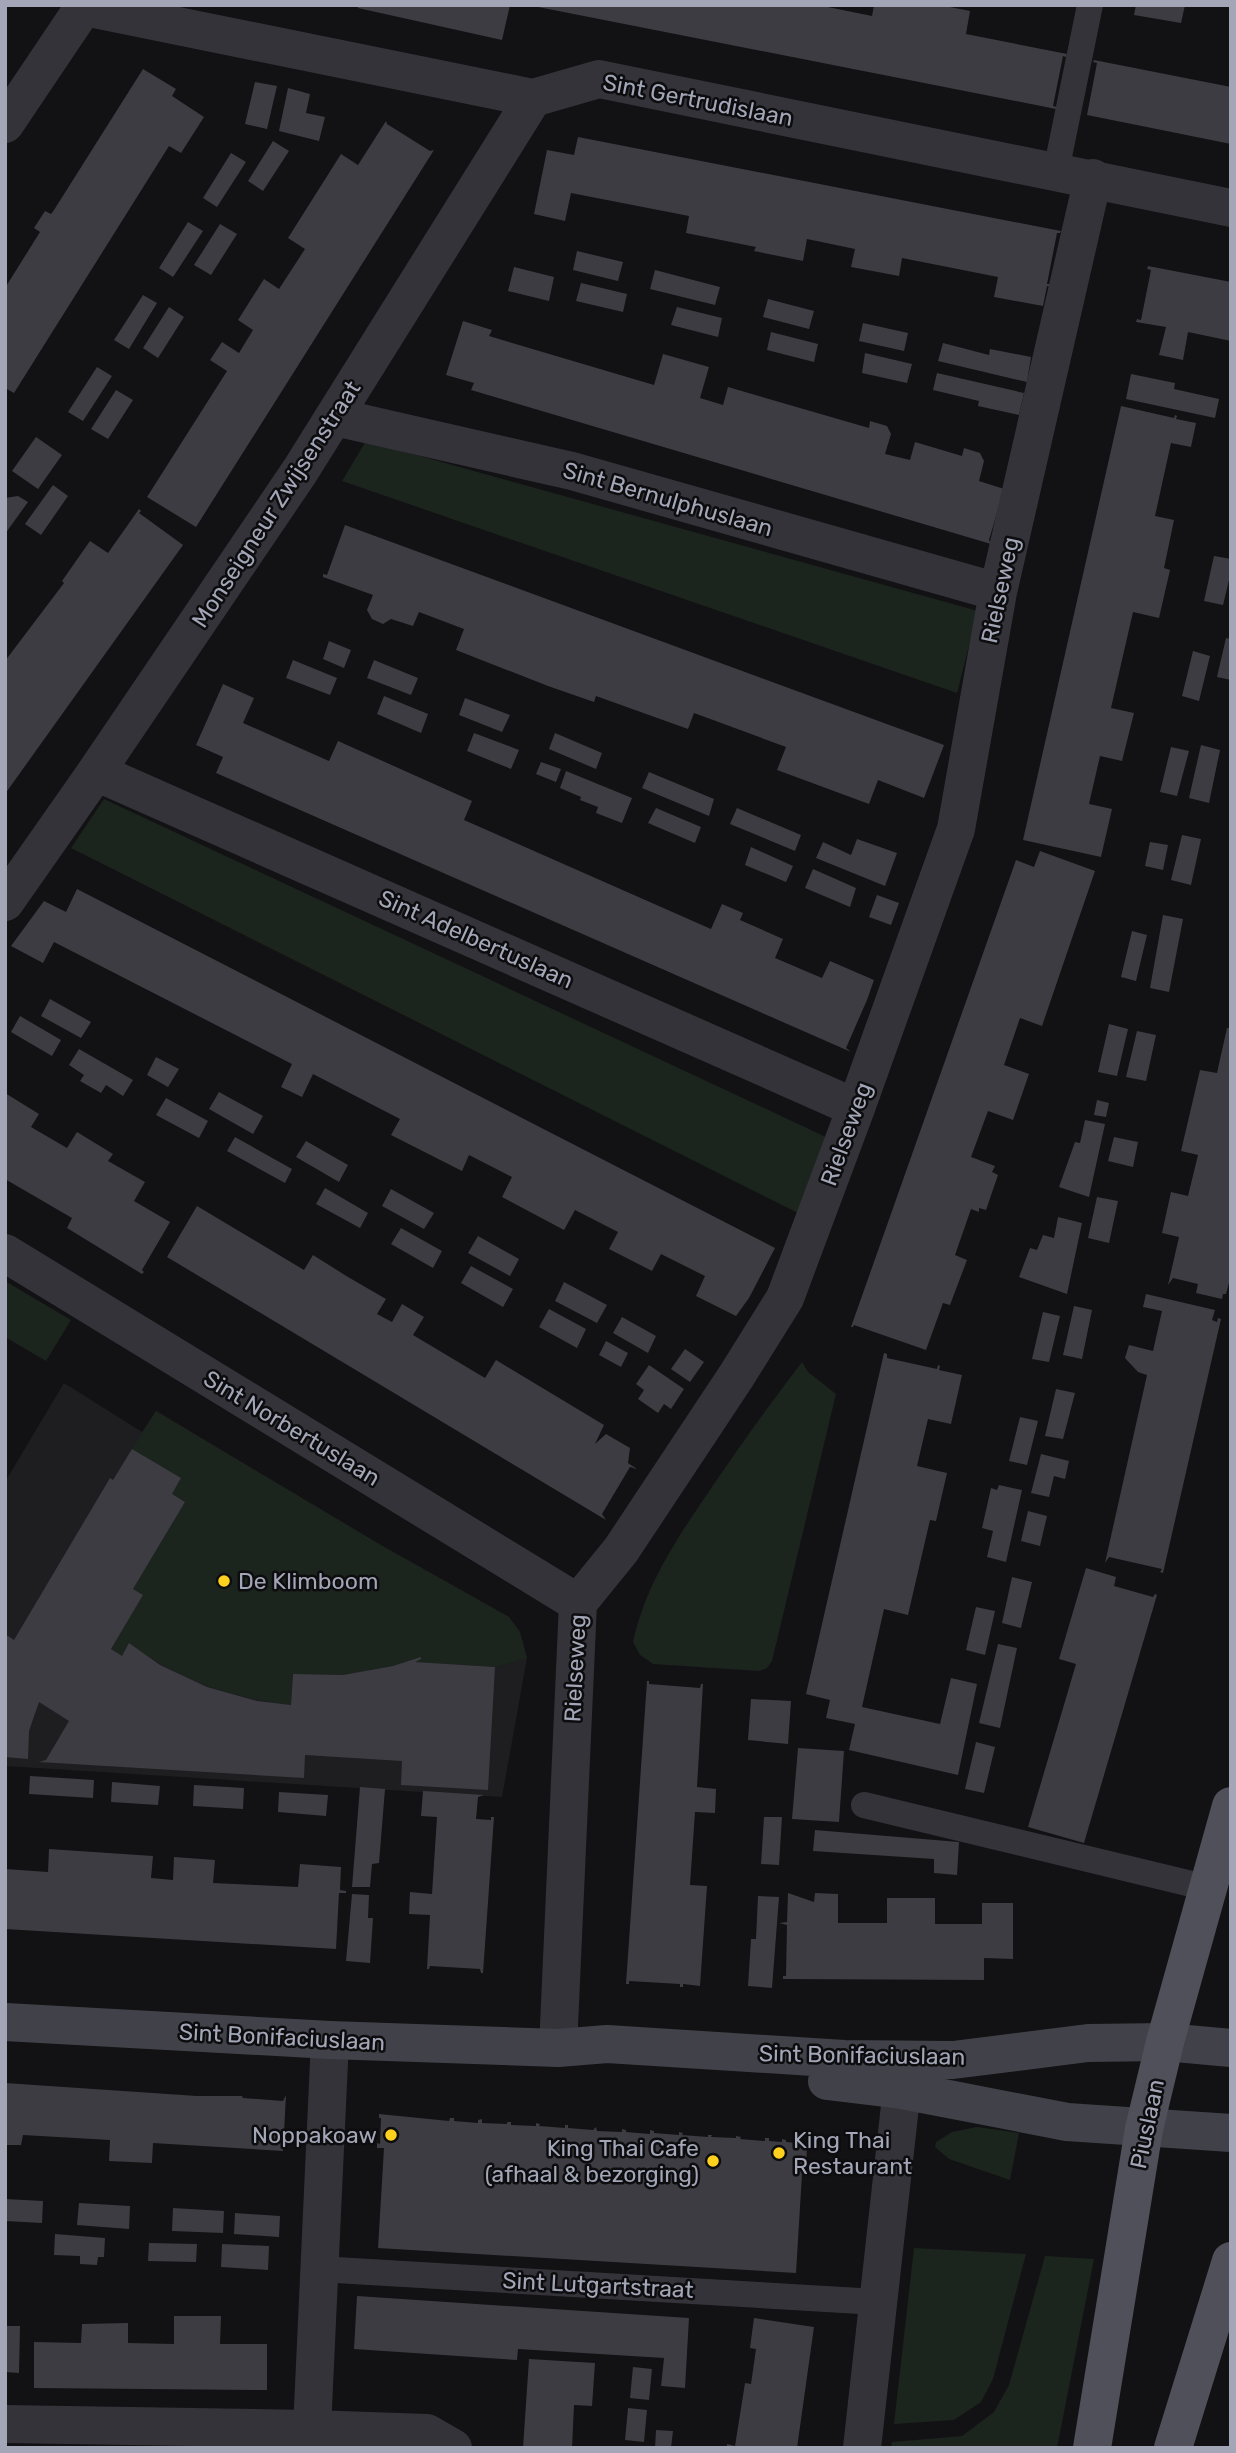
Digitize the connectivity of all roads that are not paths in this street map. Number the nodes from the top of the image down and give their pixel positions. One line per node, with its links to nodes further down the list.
1 (1090, 5): 5 (lane)
2 (85, 6): 3 (street, Sint Gertrudislaan); 4 (street)
3 (533, 98): 5 (street, Sint Gertrudislaan); 8 (street, Monseigneur Zwijsenstraat)
4 (5, 124)
5 (1056, 171): 6 (street, Sint Gertrudislaan)
6 (1093, 178): 7 (street, Sint Gertrudislaan); 9 (street, Rielseweg)
7 (1231, 208)
8 (335, 417): 9 (street, Sint Bernulphuslaan); 10 (street, Monseigneur Zwijsenstraat)
9 (998, 592): 12 (street, Rielseweg)
10 (96, 772): 11 (street, Monseigneur Zwijsenstraat); 12 (street, Sint Adelbertuslaan)
11 (5, 902)
12 (856, 1108): 14 (street, Rielseweg)
13 (5, 1254): 14 (street, Sint Norbertuslaan)
14 (578, 1603): 21 (street, Rielseweg)
15 (864, 1805): 17 (lane)
16 (1231, 1806): 17 (main road, Piuslaan)
17 (1208, 1888): 20 (main road, Piuslaan)
18 (5, 2022): 19 (street, Sint Bonifaciuslaan)
19 (330, 2040): 21 (street, Sint Bonifaciuslaan); 27 (street)
20 (1165, 2042): 22 (street, Sint Bonifaciuslaan); 23 (street, Sint Bonifaciuslaan); 24 (main road, Piuslaan)
21 (558, 2048): 23 (street, Sint Bonifaciuslaan)
22 (1231, 2048)
23 (904, 2075): 24 (street, Sint Bonifaciuslaan); 28 (street)
24 (1144, 2129): 25 (street, Sint Bonifaciuslaan); 33 (main road, Piuslaan)
25 (1231, 2133)
26 (1231, 2261): 34 (main road)
27 (319, 2269): 28 (lane, Sint Lutgartstraat); 30 (street)
28 (877, 2302): 32 (street)
29 (5, 2424): 30 (street)
30 (312, 2429): 31 (street)
31 (453, 2448)
32 (862, 2448)
33 (1092, 2448)
34 (1172, 2448)

